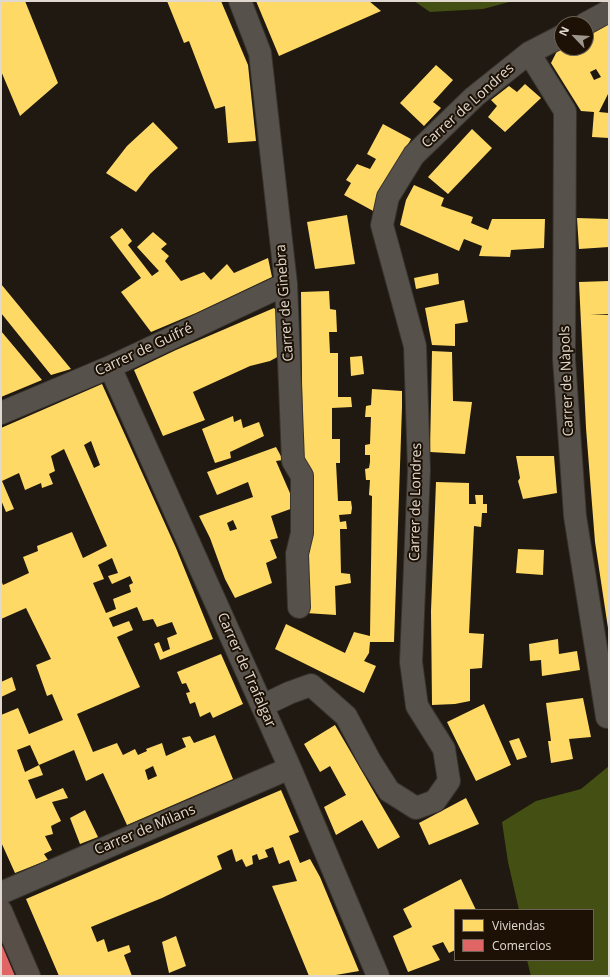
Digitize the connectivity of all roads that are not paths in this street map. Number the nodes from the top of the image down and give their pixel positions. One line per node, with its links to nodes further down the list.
1 (240, 1): 6 (street, Carrer de Ginebra)
2 (609, 12): 3 (street)
3 (594, 20)
4 (554, 40): 5 (street, Carrer de Londres)
5 (529, 53): 10 (street, Carrer de Londres); 11 (street, Carrer de Nàpols)
6 (286, 284): 7 (street, Carrer de Guifré); 9 (street, Carrer de Ginebra)
7 (110, 367): 8 (street, Carrer de Guifré); 10 (street, Carrer de Trafalgar)
8 (1, 413)
9 (299, 607)
10 (262, 706): 12 (street, Carrer de Trafalgar)
11 (607, 717)
12 (290, 768): 13 (street, Carrer de Milans); 16 (street, Carrer de Trafalgar)
13 (1, 893)
14 (1, 911): 15 (main road)
15 (29, 976)
16 (378, 976)

